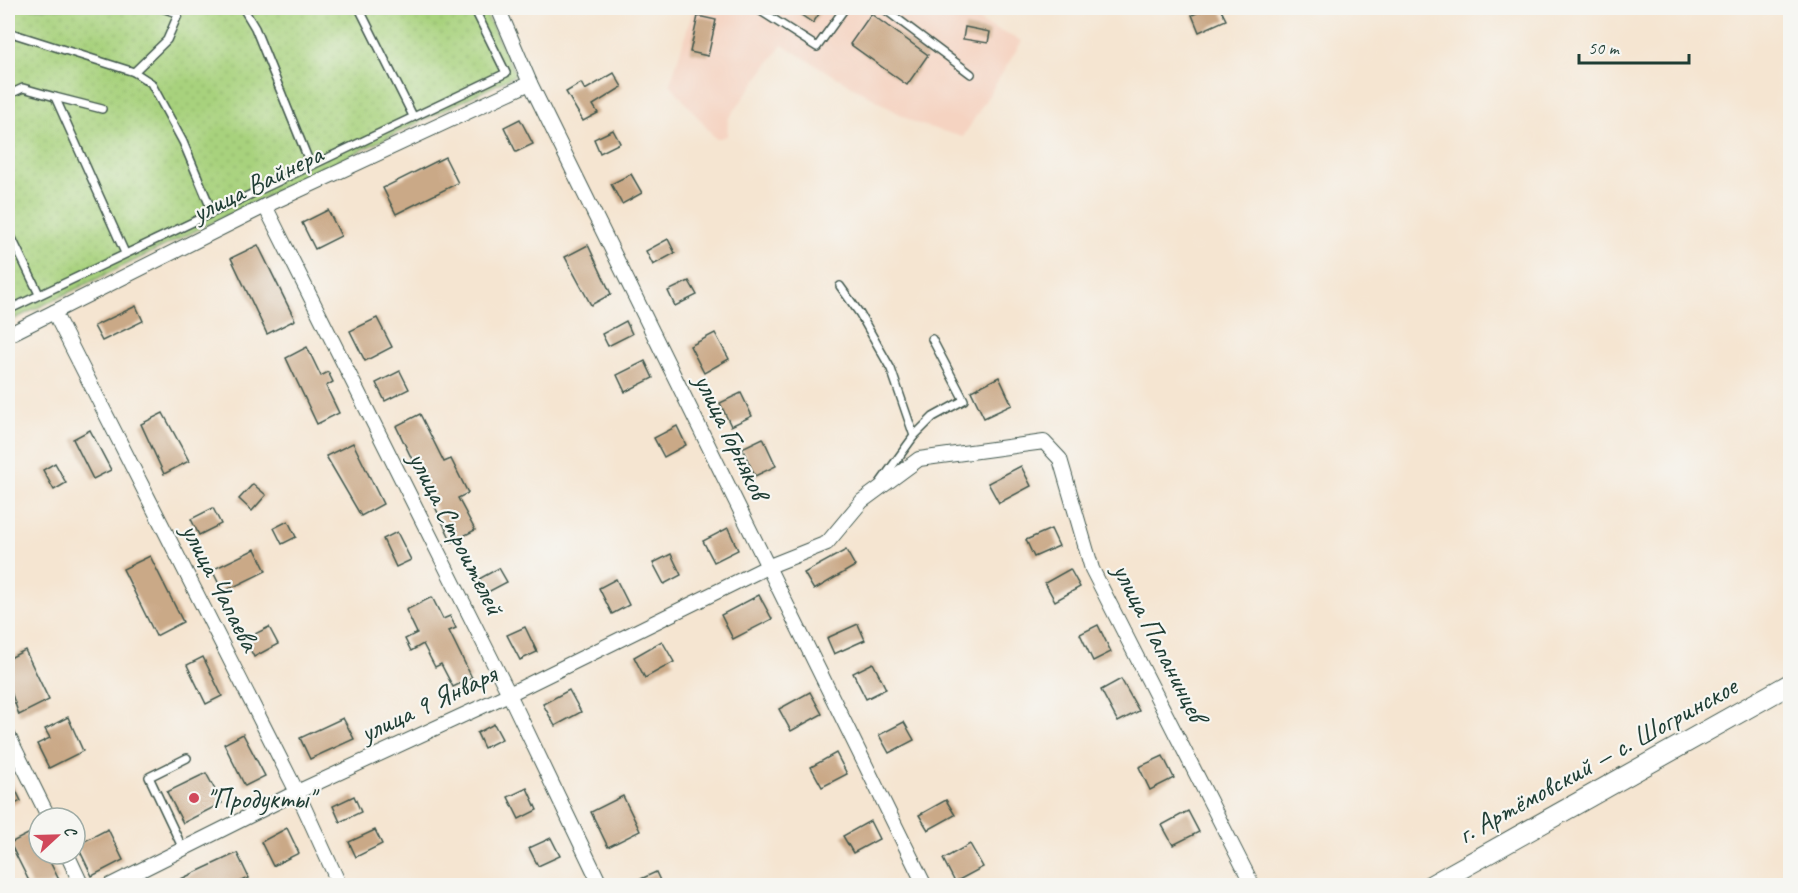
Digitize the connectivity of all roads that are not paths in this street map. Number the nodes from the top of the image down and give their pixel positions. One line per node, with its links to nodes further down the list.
1 (162, 8): 9 (lane)
2 (243, 8): 18 (lane)
3 (359, 8): 17 (lane)
4 (474, 8): 17 (lane)
5 (498, 8): 13 (street, улица Горняков)
6 (756, 8): 7 (lane)
7 (845, 8)
8 (883, 8): 12 (lane)
9 (179, 10): 11 (lane)
10 (8, 32): 11 (lane)
11 (134, 72): 20 (lane)
12 (971, 74)
13 (530, 82): 19 (street, улица Вайнера); 32 (street, улица Горняков)
14 (8, 95): 15 (lane)
15 (55, 97): 16 (lane); 22 (lane)
16 (102, 109)
17 (413, 116): 18 (lane)
18 (311, 166): 20 (lane)
19 (265, 206): 26 (street, улица Вайнера); 34 (street, улица Строителей)
20 (212, 211): 22 (lane)
21 (8, 230): 24 (lane)
22 (125, 253): 24 (lane)
23 (840, 286): 29 (lane)
24 (39, 294): 25 (lane)
25 (8, 310)
26 (54, 312): 27 (street, улица Вайнера); 37 (street, улица Чапаева)
27 (8, 335)
28 (932, 339): 29 (lane)
29 (914, 436): 31 (lane)
30 (1018, 444): 31 (street, улица 9 Января); 46 (street, улица Папанинцев)
31 (872, 494): 32 (street, улица 9 Января)
32 (767, 567): 34 (street, улица 9 Января); 45 (street, улица Горняков)
33 (1791, 684): 47 (street, г. Артёмовский — с. Шогринское)
34 (509, 694): 37 (street, улица 9 Января); 44 (street, улица Строителей)
35 (8, 735): 38 (street)
36 (187, 758): 39 (lane)
37 (297, 792): 39 (street, улица 9 Января); 43 (street, улица Чапаева)
38 (43, 806)
39 (183, 849): 42 (street, улица 9 Января)
40 (73, 866): 41 (street)
41 (82, 885)
42 (109, 885)
43 (340, 885)
44 (601, 885)
45 (925, 885)
46 (1253, 885)
47 (1430, 885)

